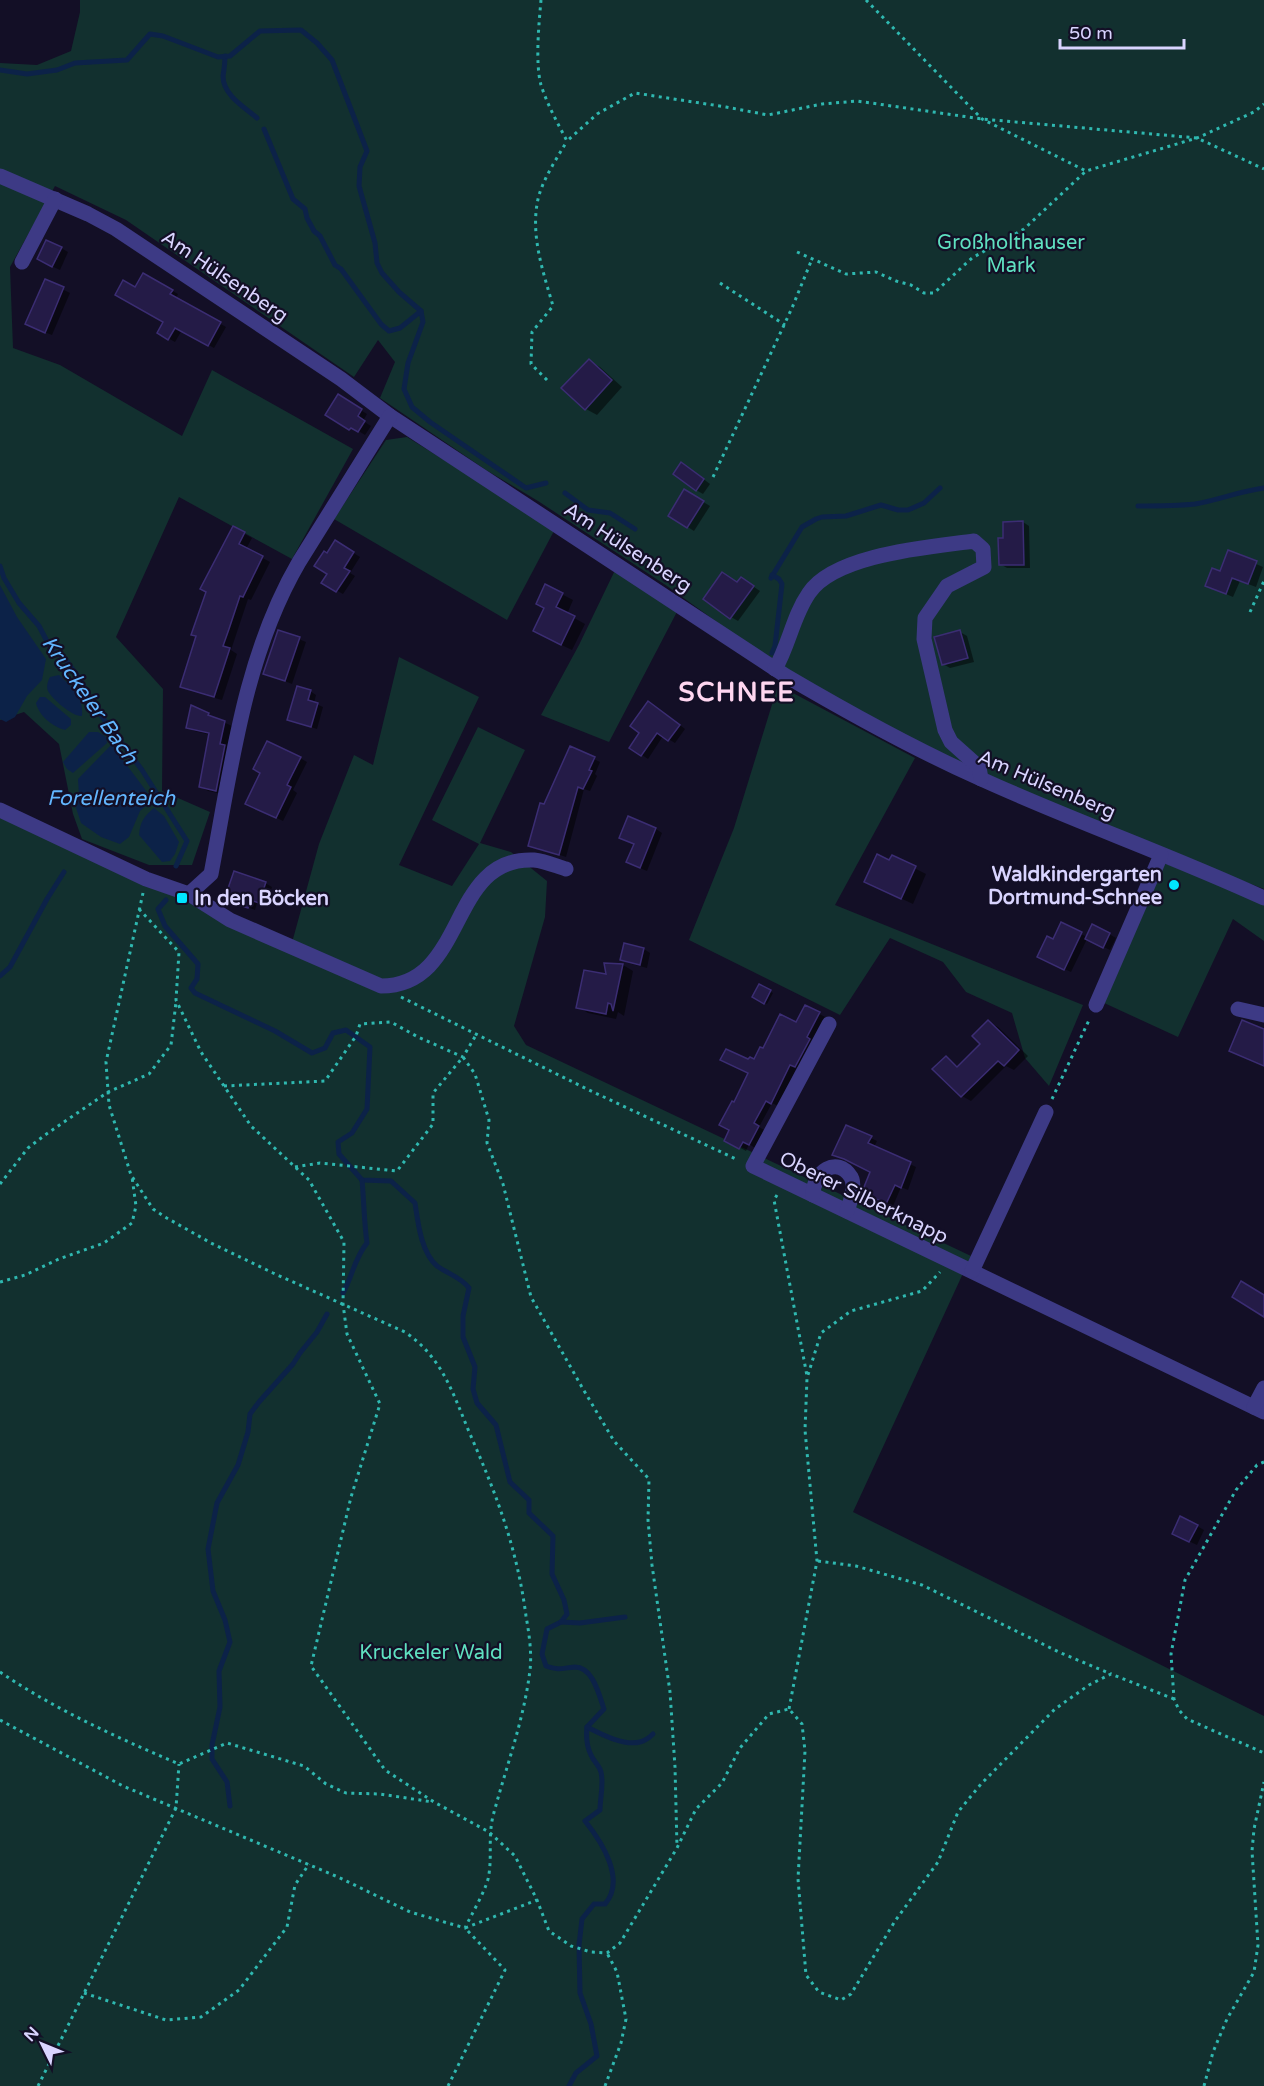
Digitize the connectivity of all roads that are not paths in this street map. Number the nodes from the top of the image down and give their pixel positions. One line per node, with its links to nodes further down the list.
1 (0, 176): 2 (street, Am Hülsenberg)
2 (55, 199): 3 (street); 4 (street, Am Hülsenberg)
3 (22, 262)
4 (390, 416): 5 (street, Am Hülsenberg); 10 (street)
5 (775, 669): 6 (street, Am Hülsenberg); 6 (street)
6 (981, 779): 8 (street, Am Hülsenberg)
7 (0, 810): 10 (street)
8 (1161, 855): 11 (street, Am Hülsenberg); 12 (street)
9 (566, 868): 10 (street)
10 (189, 894)
11 (1264, 898)
12 (1096, 1005)
13 (1238, 1009): 14 (street)
14 (1264, 1015)
15 (829, 1024): 17 (street, Oberer Silberknapp)
16 (1046, 1112): 19 (street)
17 (813, 1195): 18 (street, Oberer Silberknapp); 18 (street)
18 (847, 1211): 19 (street, Oberer Silberknapp)
19 (972, 1271): 21 (street, Oberer Silberknapp)
20 (1264, 1388): 21 (street)
21 (1259, 1410)

